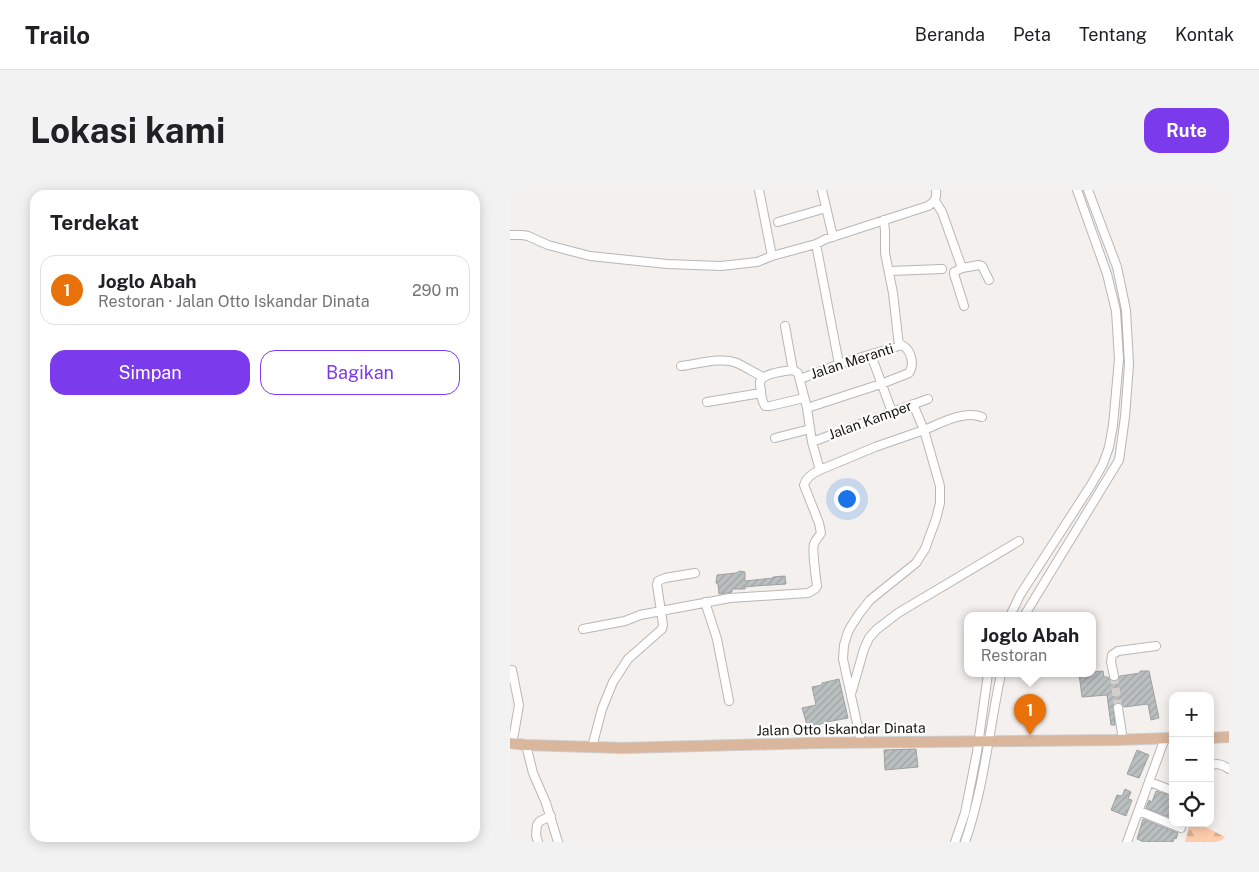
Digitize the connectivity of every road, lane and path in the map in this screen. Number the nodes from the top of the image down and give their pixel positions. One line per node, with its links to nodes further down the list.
1 (759, 190): 13 (street)
2 (822, 190): 7 (street)
3 (936, 190): 6 (street)
4 (1077, 190): 45 (street)
5 (1088, 190): 46 (street)
6 (935, 201): 8 (street); 14 (street)
7 (826, 208): 9 (street); 11 (street)
8 (884, 220): 11 (street); 16 (street)
9 (778, 222)
10 (510, 235): 13 (street)
11 (833, 237): 12 (street)
12 (816, 244): 13 (street); 22 (street)
13 (772, 256)
14 (962, 268): 17 (street); 18 (street)
15 (942, 269): 16 (street)
16 (890, 271): 20 (street)
17 (989, 280)
18 (964, 306)
19 (785, 326): 24 (street)
20 (899, 346): 21 (street, Jalan Meranti); 27 (street, Jalan Meranti)
21 (871, 355): 22 (street, Jalan Meranti); 27 (street)
22 (839, 364): 26 (street, Jalan Meranti)
23 (681, 366): 25 (street)
24 (794, 370): 25 (street); 26 (street)
25 (763, 377): 28 (street)
26 (800, 379): 29 (street)
27 (881, 384): 33 (street); 34 (street)
28 (761, 393): 29 (street); 31 (street)
29 (804, 398): 33 (street)
30 (928, 399): 32 (street, Jalan Kamper)
31 (707, 402)
32 (914, 404): 34 (street, Jalan Kamper); 37 (street)
33 (807, 408): 36 (street)
34 (892, 412): 39 (street, Jalan Kamper)
35 (982, 417): 37 (street)
36 (810, 429): 38 (street); 39 (street)
37 (924, 430): 40 (street); 53 (street)
38 (775, 438)
39 (812, 442): 40 (street)
40 (820, 470): 43 (street)
41 (1019, 542): 53 (street)
42 (695, 573): 44 (street)
43 (705, 602): 44 (street); 54 (street)
44 (661, 611): 47 (street); 64 (street)
45 (1012, 612)
46 (1026, 612)
47 (583, 629)
48 (1156, 646): 50 (street)
49 (512, 670): 61 (street)
50 (1114, 676)
51 (988, 677): 60 (street)
52 (1000, 677): 60 (street)
53 (851, 694): 62 (street)
54 (729, 701)
55 (1118, 708): 59 (street)
56 (1229, 737): 58 (main road)
57 (1169, 738): 59 (main road, Jalan Otto Iskandar Dinata); 67 (street)
58 (1214, 738)
59 (1124, 740): 60 (main road, Jalan Otto Iskandar Dinata)
60 (983, 741): 62 (main road, Jalan Otto Iskandar Dinata); 74 (street); 75 (street)
61 (510, 743): 63 (main road, Jalan Otto Iskandar Dinata)
62 (860, 743): 64 (main road, Jalan Otto Iskandar Dinata)
63 (526, 746): 64 (main road, Jalan Otto Iskandar Dinata); 70 (street)
64 (592, 747)
65 (1214, 764): 66 (street)
66 (1229, 769)
67 (1150, 782): 68 (street); 69 (street)
68 (1169, 789)
69 (1139, 811): 71 (street); 76 (street)
70 (551, 816): 72 (street); 73 (street)
71 (1181, 828)
72 (538, 842)
73 (558, 842)
74 (955, 842)
75 (965, 842)
76 (1127, 842)

